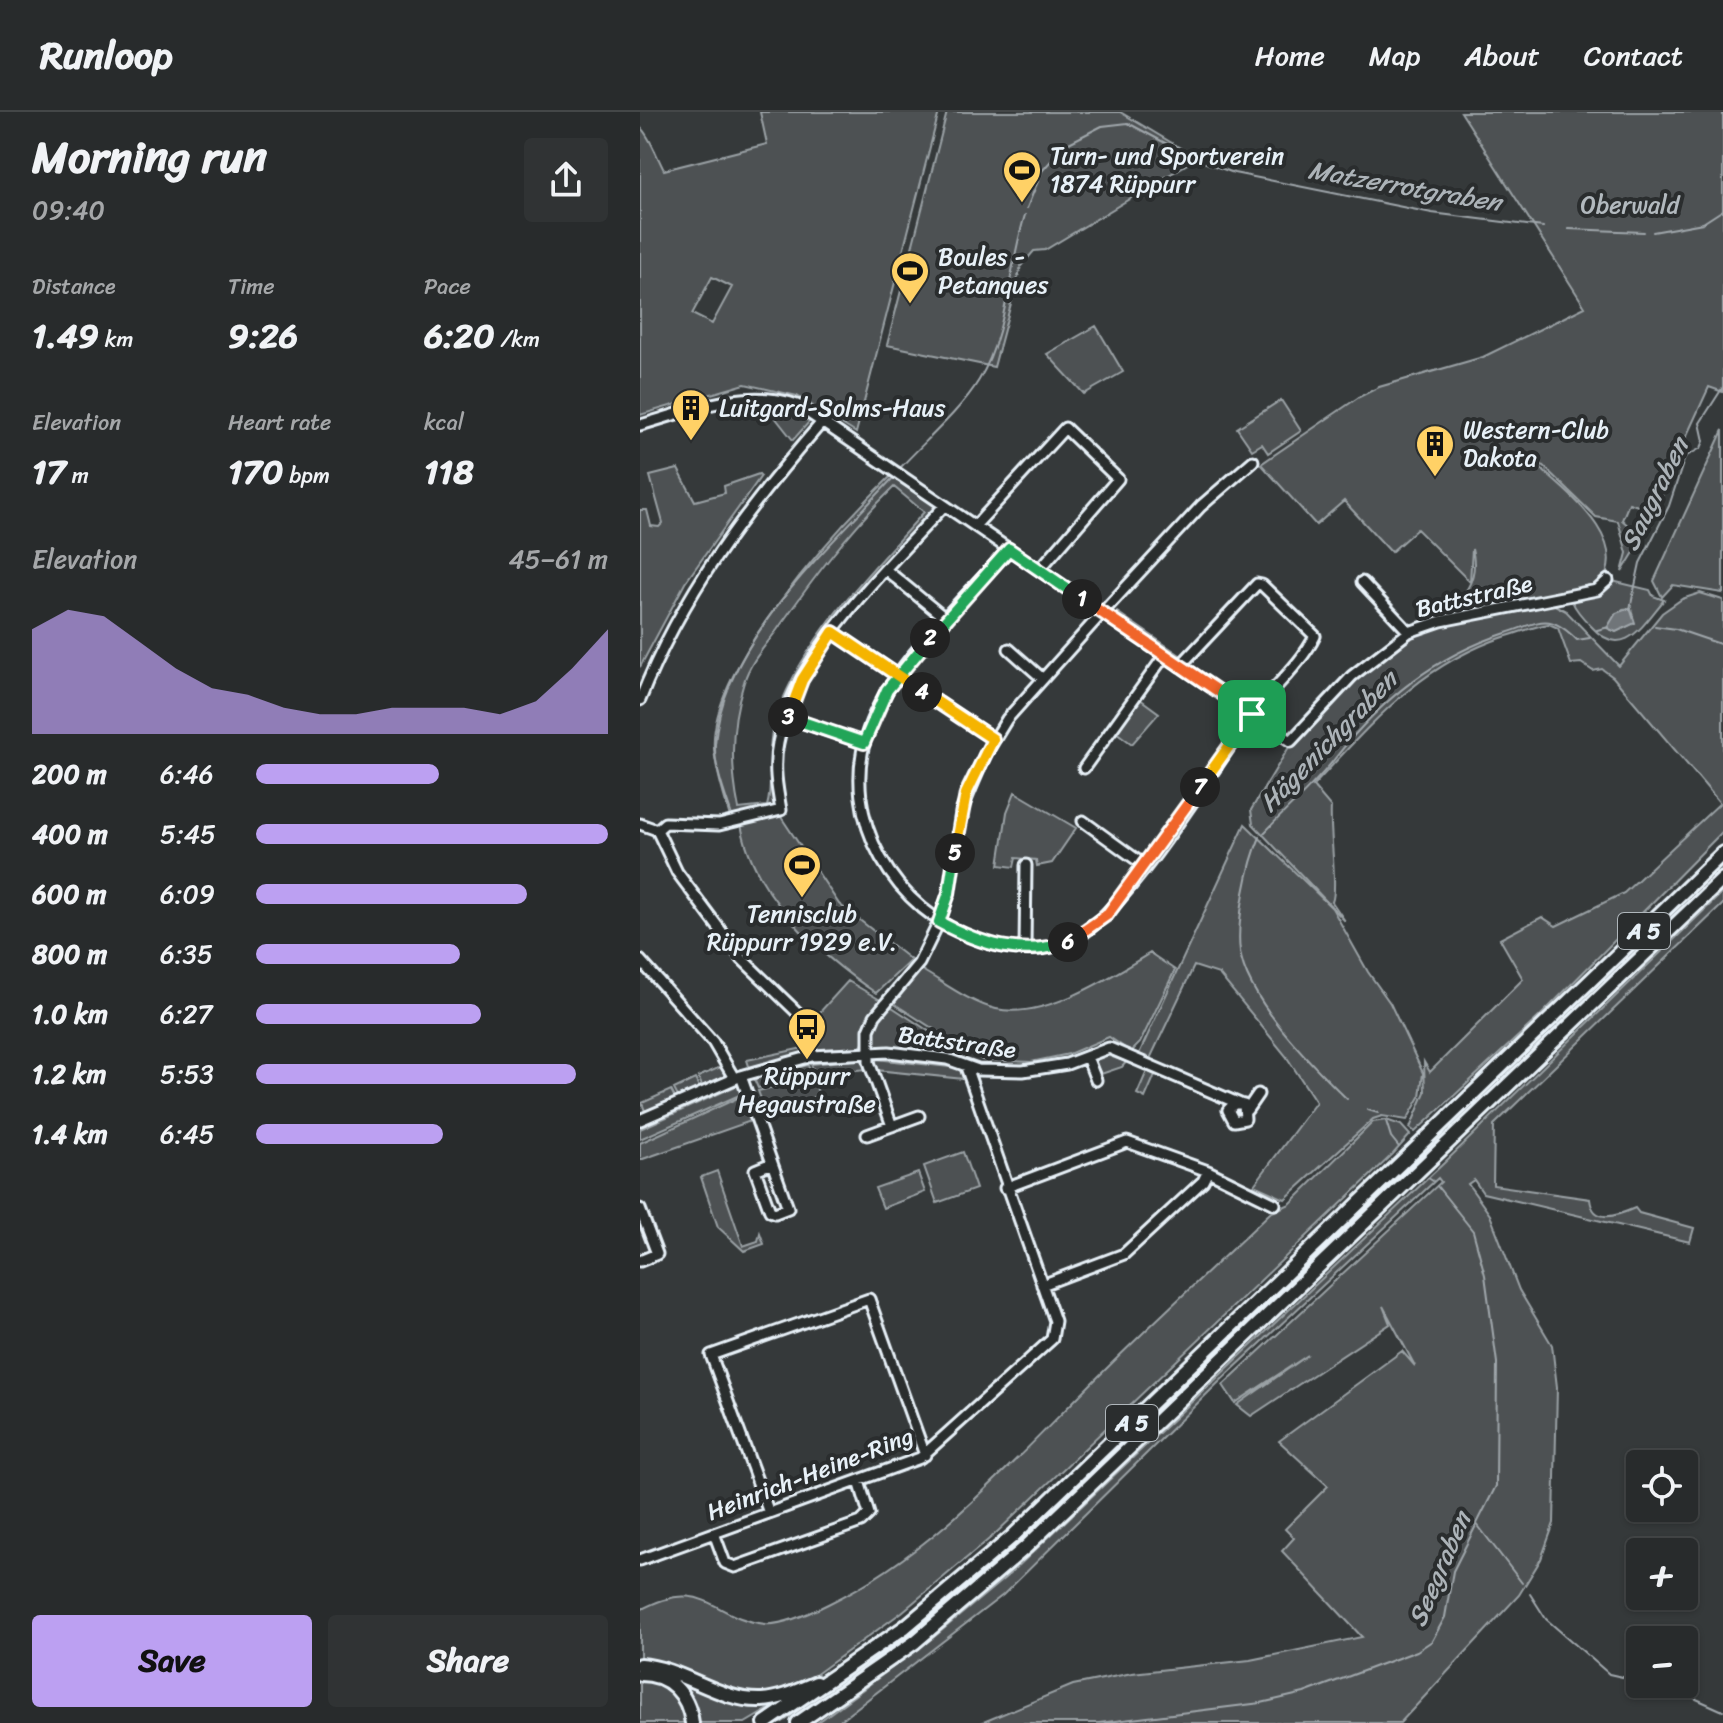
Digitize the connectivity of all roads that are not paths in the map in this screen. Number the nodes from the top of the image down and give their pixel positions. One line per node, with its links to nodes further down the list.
1 (823, 421): 2 (street); 4 (street); 20 (street)
2 (640, 425)
3 (1253, 461): 11 (street)
4 (944, 506): 5 (street); 8 (street)
5 (975, 526): 6 (street); 7 (street)
6 (1009, 549): 7 (street); 12 (street)
7 (1040, 569): 11 (street)
8 (886, 570): 12 (street); 13 (street)
9 (1608, 580): 14 (street, Battstraße)
10 (1362, 582): 14 (street)
11 (1102, 613): 16 (street); 19 (street)
12 (946, 619): 18 (street)
13 (833, 632): 18 (street); 22 (street)
14 (1409, 632): 21 (street, Battstraße)
15 (1009, 649): 19 (street)
16 (1165, 655): 17 (street); 25 (street)
17 (1180, 666): 21 (street); 21 (street)
18 (897, 676): 23 (street); 24 (street)
19 (1043, 679): 23 (street)
20 (640, 700)
21 (1252, 714): 31 (street)
22 (786, 717): 24 (street); 28 (street)
23 (993, 739): 33 (street)
24 (864, 743): 33 (street)
25 (1084, 768)
26 (1083, 821): 31 (street)
27 (640, 824): 28 (street)
28 (657, 830): 37 (street)
29 (1723, 853): 60 (highway, A 5)
30 (1026, 865): 34 (street)
31 (1144, 865): 34 (street)
32 (1723, 879): 62 (highway, A 5)
33 (939, 922): 34 (street); 36 (street)
34 (1025, 949)
35 (640, 960): 40 (street)
36 (867, 1052): 37 (street, Battstraße); 39 (street, Battstraße); 45 (street)
37 (812, 1056): 40 (street, Battstraße)
38 (1087, 1057): 39 (street, Battstraße); 41 (street); 42 (street, Battstraße)
39 (966, 1067): 49 (street, Heinrich-Heine-Ring)
40 (738, 1077): 44 (street, Battstraße); 47 (street)
41 (1096, 1080)
42 (1258, 1094)
43 (919, 1116): 45 (street)
44 (641, 1118)
45 (892, 1126): 46 (street)
46 (867, 1135)
47 (772, 1163): 47 (street)
48 (1208, 1171): 49 (street); 50 (street); 53 (street)
49 (1005, 1188): 53 (street, Heinrich-Heine-Ring)
50 (1275, 1204)
51 (640, 1208): 52 (street)
52 (640, 1261)
53 (1042, 1285): 54 (street, Heinrich-Heine-Ring)
54 (925, 1455): 55 (street, Heinrich-Heine-Ring); 56 (street)
55 (859, 1481): 56 (street, Heinrich-Heine-Ring); 57 (street)
56 (769, 1513): 57 (street, Heinrich-Heine-Ring)
57 (714, 1533): 58 (street, Heinrich-Heine-Ring)
58 (640, 1560)
59 (640, 1665): 60 (highway)
60 (845, 1670): 64 (highway, A 5)
61 (640, 1674): 63 (highway)
62 (843, 1695): 65 (highway, A 5); 66 (highway)
63 (692, 1723)
64 (765, 1723)
65 (798, 1723)
66 (810, 1723)

